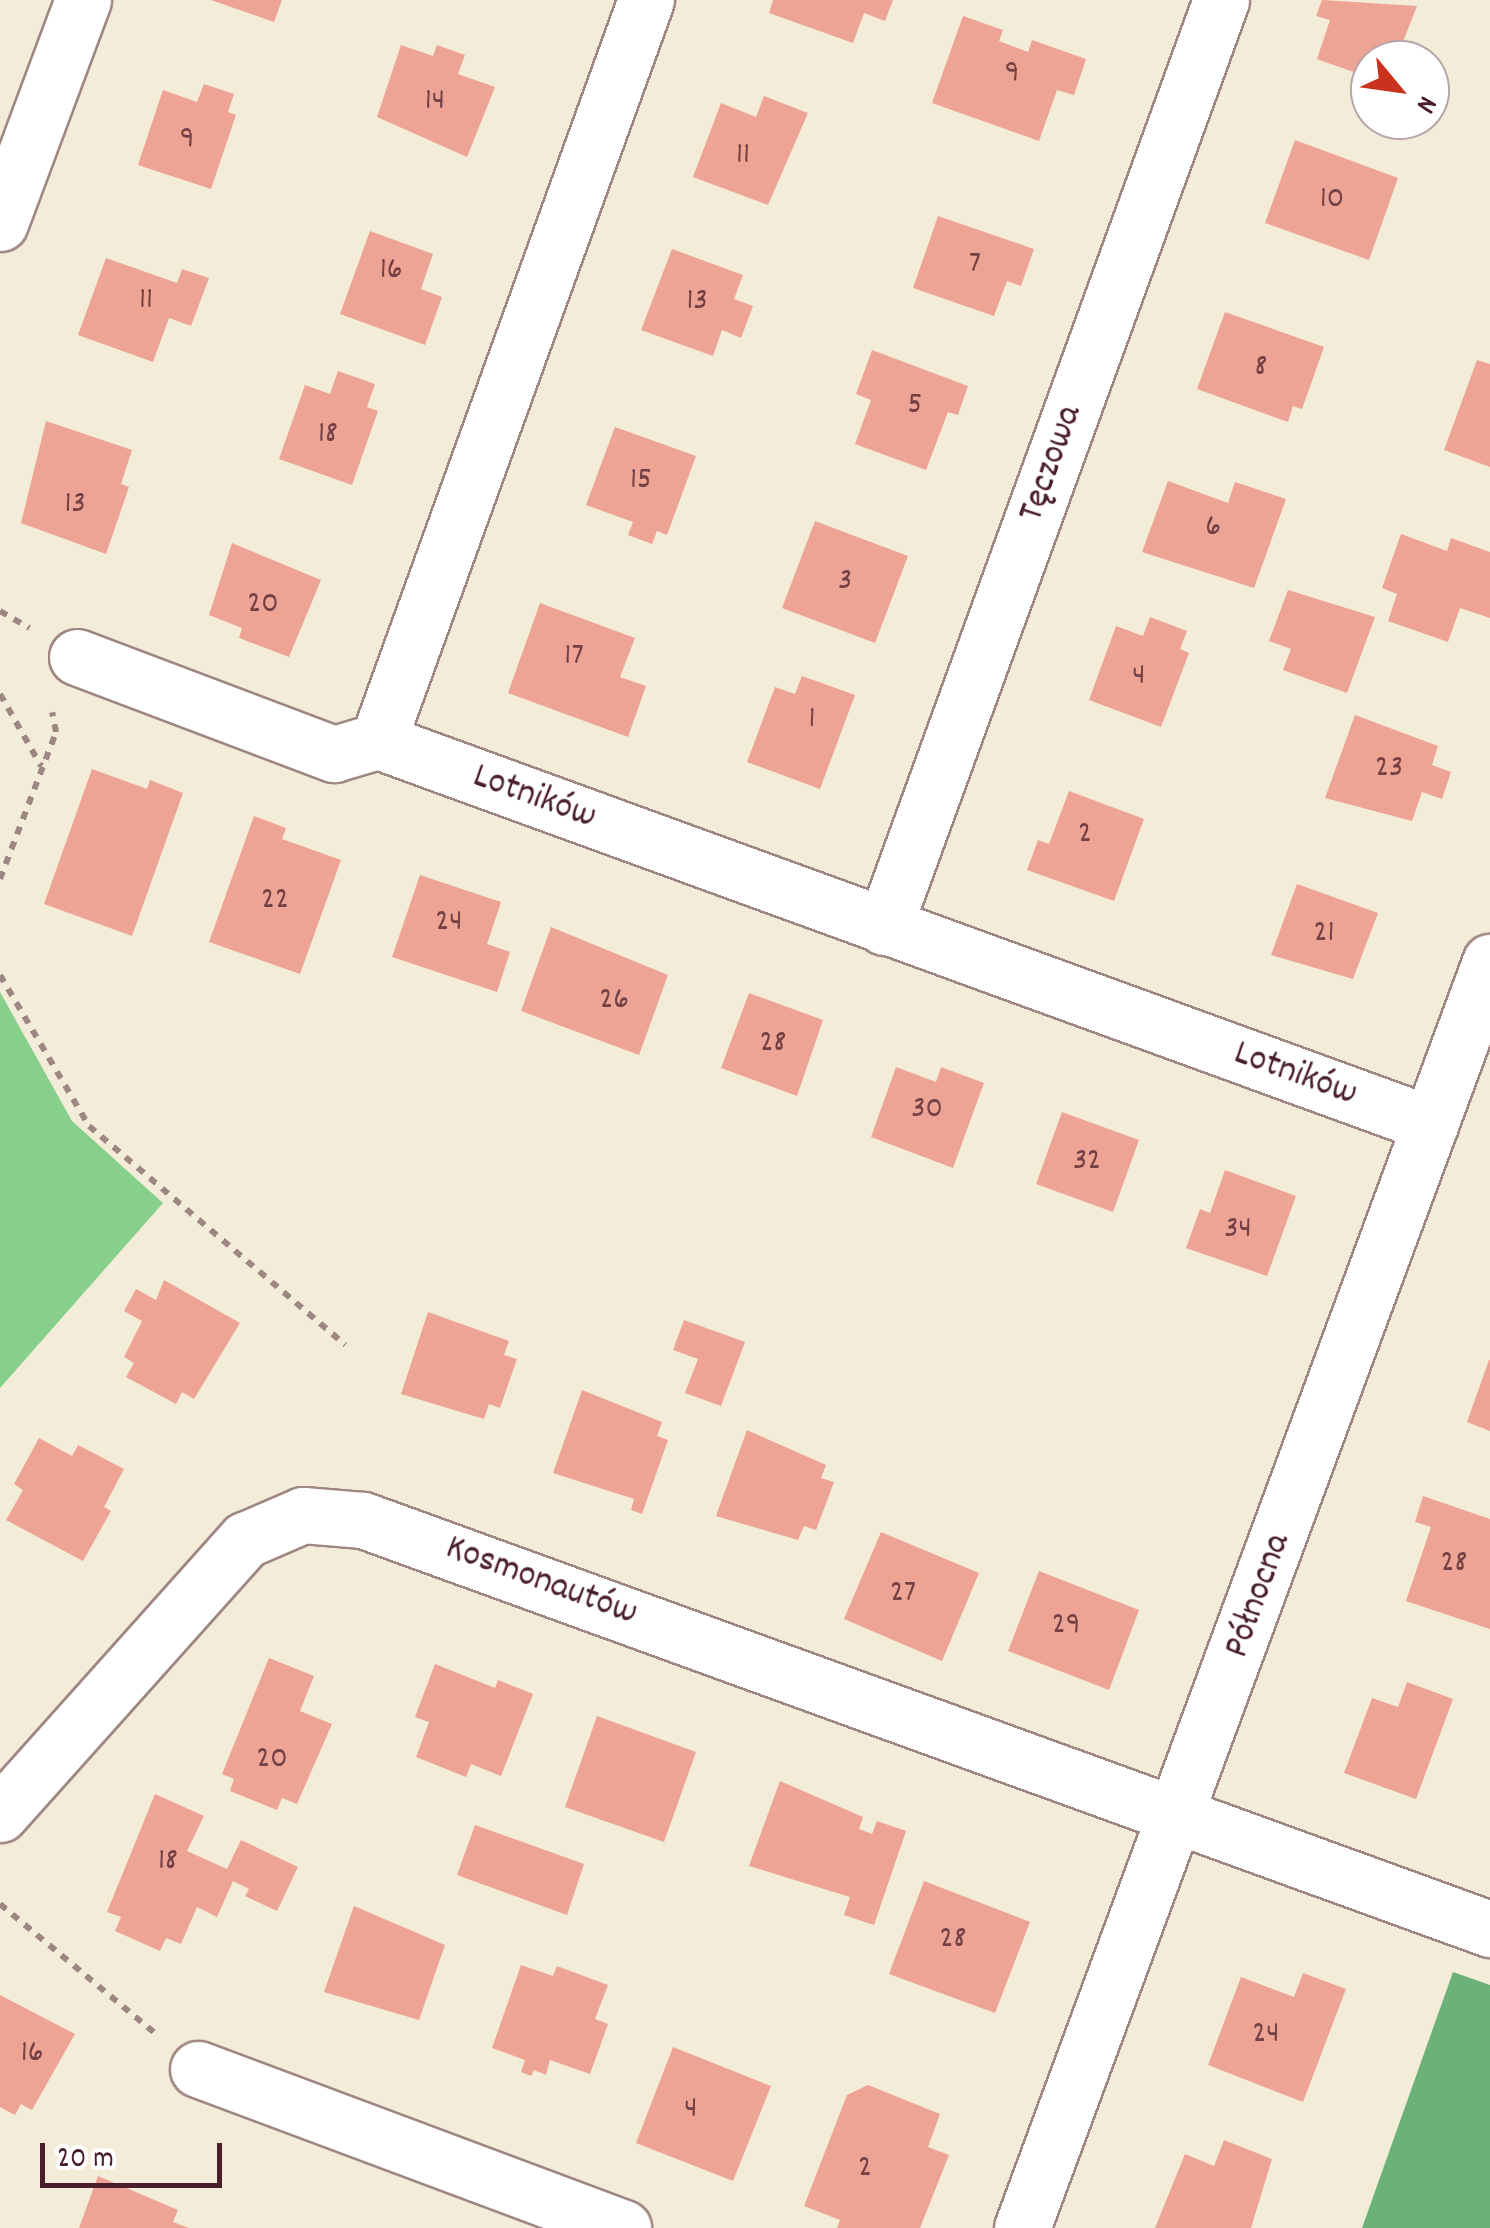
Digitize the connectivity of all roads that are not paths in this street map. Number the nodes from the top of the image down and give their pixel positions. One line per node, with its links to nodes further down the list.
1 (83, 0): 4 (street)
2 (646, 0): 6 (street)
3 (1221, 0): 7 (street, Tęczowa)
4 (0, 223)
5 (76, 657): 6 (street)
6 (378, 740): 7 (street, Lotników)
7 (884, 927): 9 (street, Lotników)
8 (1490, 962): 9 (street, Północna)
9 (1430, 1124): 11 (street, Północna)
10 (0, 1814): 11 (street, Kosmonautów)
11 (1178, 1820): 12 (street, Kosmonautów); 15 (street, Północna)
12 (1490, 1929)
13 (198, 2069): 14 (street)
14 (623, 2228)
15 (1022, 2228)

